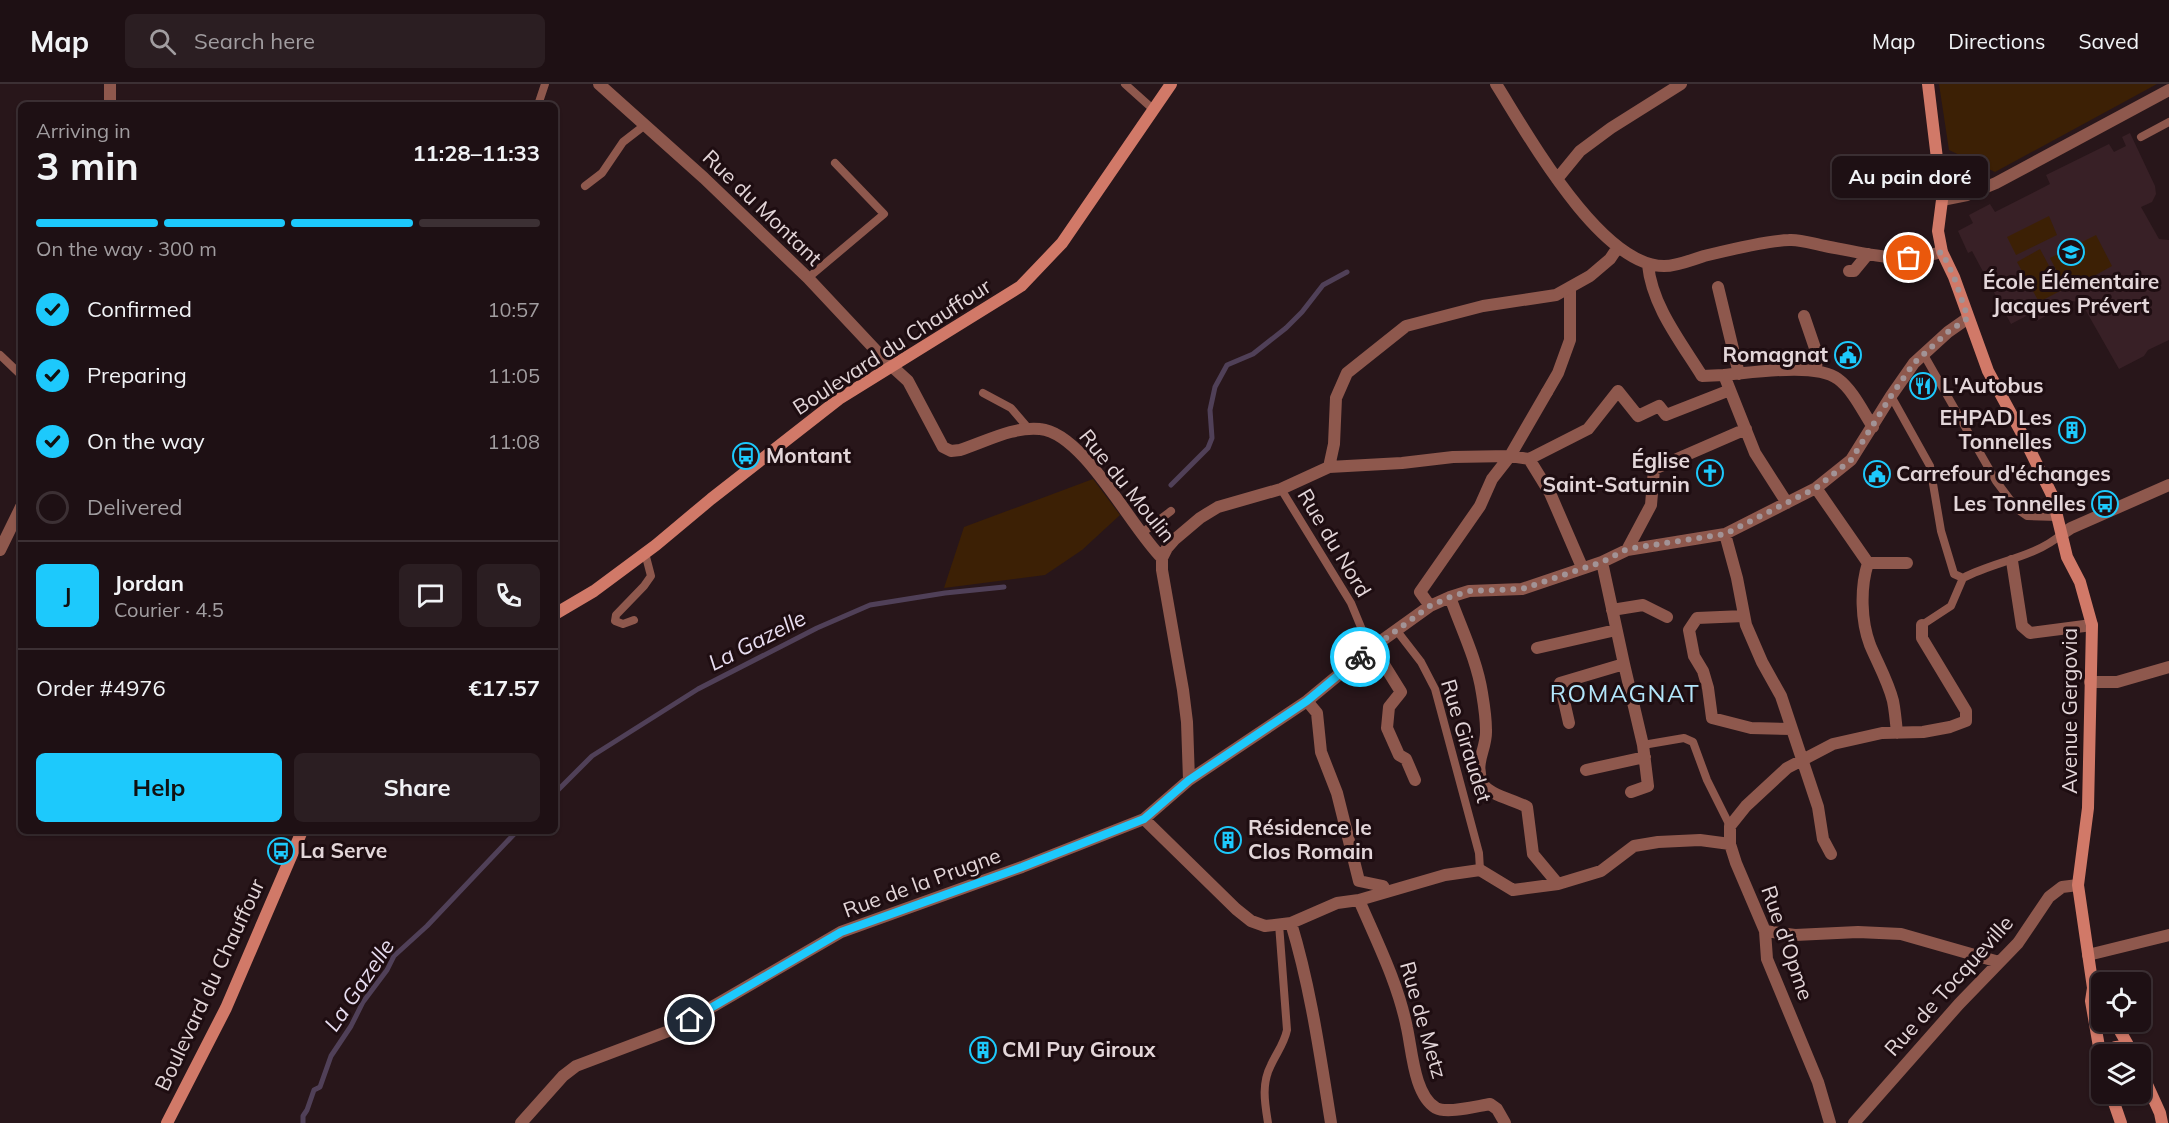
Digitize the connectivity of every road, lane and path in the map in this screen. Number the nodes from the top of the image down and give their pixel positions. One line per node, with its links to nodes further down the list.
1 (110, 84): 10 (street)
2 (544, 84): 11 (lane)
3 (599, 84): 14 (street, Rue du Montant)
4 (1125, 84): 12 (lane)
5 (1171, 84): 12 (main road, Boulevard du Chauffour)
6 (1496, 84): 17 (street)
7 (1681, 84): 17 (street)
8 (1928, 84): 19 (main road)
9 (2169, 90): 19 (street)
10 (110, 102)
11 (539, 102)
12 (1154, 110): 32 (main road, Boulevard du Chauffour)
13 (2169, 122): 15 (lane)
14 (645, 125): 18 (lane); 25 (street, Rue du Montant)
15 (2141, 136)
16 (835, 164): 25 (lane)
17 (1557, 178): 20 (street)
18 (585, 186)
19 (1942, 200): 21 (main road)
20 (1618, 247): 23 (street); 27 (street)
21 (1942, 252): 22 (street); 29 (main road)
22 (1868, 254): 23 (street); 24 (street)
23 (1648, 265): 36 (street)
24 (1849, 271)
25 (808, 278): 32 (street, Rue du Montant)
26 (1718, 287): 35 (street)
27 (1569, 289): 43 (street); 45 (street)
28 (1804, 315): 33 (street)
29 (1968, 318): 31 (street, Rue de la Prugne); 52 (main road, Avenue Gergovia)
30 (0, 355): 34 (lane)
31 (1924, 355): 39 (street, Rue de la Prugne); 52 (lane)
32 (892, 367): 41 (street, Rue du Moulin); 58 (main road, Boulevard du Chauffour)
33 (1813, 370): 35 (street); 40 (street)
34 (18, 372)
35 (1739, 374): 36 (street)
36 (1724, 375): 37 (street)
37 (1730, 390): 42 (street); 44 (street)
38 (984, 393): 41 (lane)
39 (1891, 396): 40 (street, Rue de la Prugne); 65 (lane)
40 (1873, 427): 47 (street, Rue de la Prugne)
41 (1029, 429): 53 (street, Rue du Moulin)
42 (1746, 429): 49 (street); 56 (street)
43 (1510, 456): 44 (street); 45 (street); 67 (street)
44 (1529, 459): 64 (street)
45 (1329, 467): 48 (street)
46 (2169, 485): 55 (street)
47 (1816, 488): 49 (street, Rue de la Prugne); 62 (street)
48 (1281, 489): 59 (street); 77 (lane, Rue du Nord)
49 (1787, 503): 54 (street, Rue de la Prugne)
50 (1171, 511): 53 (lane)
51 (18, 513): 57 (street)
52 (2058, 518): 55 (main road, Avenue Gergovia)
53 (1142, 533): 59 (street, Rue du Moulin)
54 (1725, 534): 56 (street, Rue de la Prugne); 70 (street)
55 (2062, 534): 60 (lane); 74 (main road, Avenue Gergovia)
56 (1627, 549): 61 (street, Rue de la Prugne)
57 (0, 550)
58 (645, 553): 69 (main road, Boulevard du Chauffour); 72 (lane)
59 (1162, 558): 89 (street, Rue du Moulin)
60 (2012, 561): 65 (lane); 74 (street)
61 (1602, 562): 64 (street, Rue de la Prugne); 68 (street)
62 (1868, 563): 63 (street); 85 (street)
63 (1907, 563)
64 (1582, 567): 66 (street, Rue de la Prugne)
65 (1963, 578): 73 (lane)
66 (1450, 597): 67 (street, Rue de la Prugne); 98 (street)
67 (1430, 606): 76 (street, Rue de la Prugne)
68 (1612, 610): 71 (street); 75 (street)
69 (558, 612)
70 (1744, 616): 84 (street); 84 (street)
71 (1667, 617)
72 (634, 620)
73 (1922, 625): 85 (street)
74 (2092, 625): 81 (main road, Avenue Gergovia)
75 (1616, 630): 78 (street); 79 (street)
76 (1397, 631): 77 (street, Rue de la Prugne); 97 (lane, Rue Giraudet)
77 (1371, 648): 82 (street, Rue de la Prugne); 90 (street)
78 (1537, 648)
79 (1624, 664): 83 (street); 86 (street)
80 (2169, 667): 81 (street)
81 (2090, 682): 99 (main road, Avenue Gergovia)
82 (1307, 701): 89 (street, Rue de la Prugne); 100 (street)
83 (1569, 723)
84 (1792, 729): 87 (street)
85 (1897, 733): 87 (street)
86 (1644, 751): 88 (street); 91 (street); 93 (lane)
87 (1802, 760): 93 (street); 96 (street)
88 (1586, 770)
89 (1189, 780): 92 (street, Rue de la Prugne)
90 (1414, 780)
91 (1631, 792)
92 (1144, 819): 102 (street); 112 (street, Rue de la Prugne)
93 (1730, 826): 95 (street, Rue d'Opme)
94 (301, 834): 111 (main road, Boulevard du Chauffour)
95 (1730, 844): 98 (street); 103 (street, Rue d'Opme)
96 (1831, 854)
97 (1480, 870): 98 (street); 100 (street)
98 (1558, 884)
99 (2078, 885): 105 (main road, Avenue Gergovia); 106 (street, Rue de Tocqueville)
100 (1386, 892): 101 (street)
101 (1359, 900): 102 (street); 115 (street, Rue de Metz)
102 (1285, 924): 113 (lane); 114 (street)
103 (1765, 931): 106 (street); 116 (street, Rue d'Opme)
104 (2169, 935): 105 (street)
105 (2088, 955): 107 (main road, Avenue Gergovia)
106 (1999, 962): 117 (street, Rue de Tocqueville)
107 (2091, 975)
108 (2151, 1095): 110 (main road)
109 (2114, 1104): 118 (main road)
110 (2161, 1118)
111 (167, 1123)
112 (521, 1123)
113 (1268, 1123)
114 (1331, 1123)
115 (1505, 1123)
116 (1830, 1123)
117 (1854, 1123)
118 (2121, 1123)

